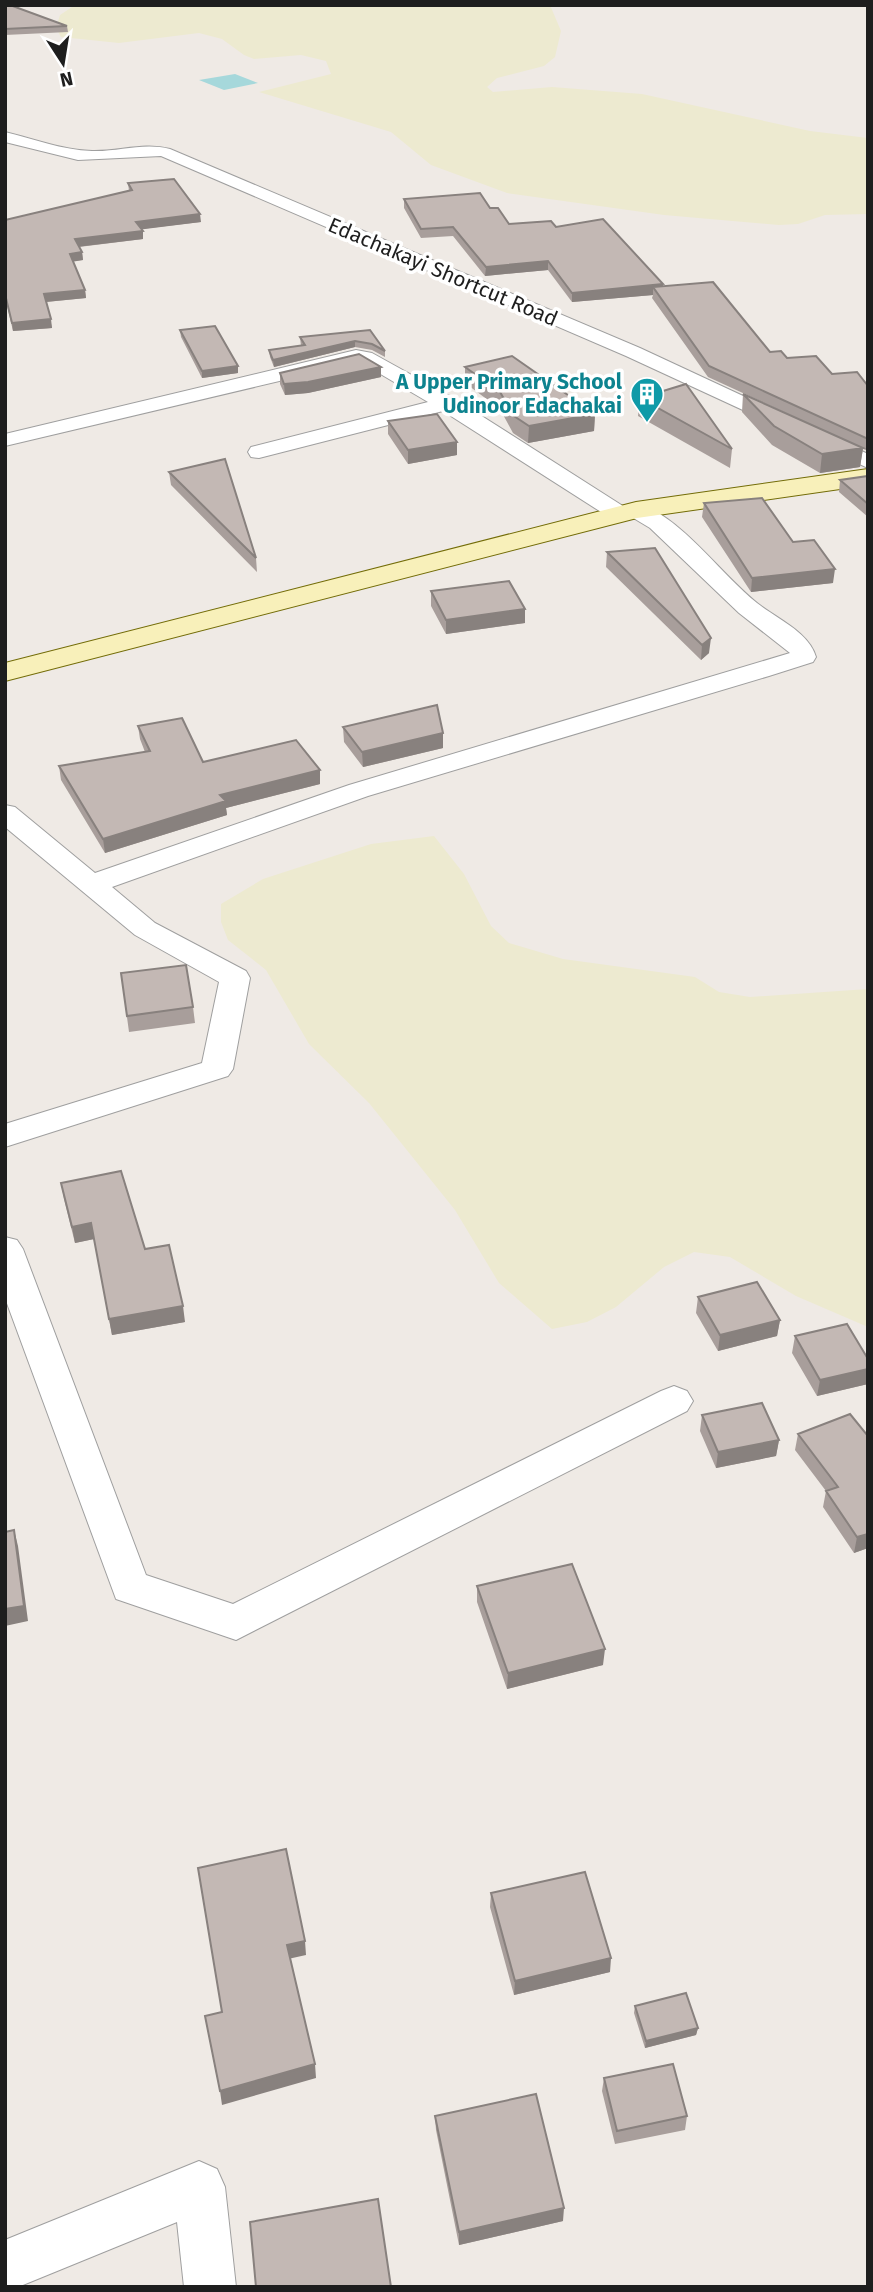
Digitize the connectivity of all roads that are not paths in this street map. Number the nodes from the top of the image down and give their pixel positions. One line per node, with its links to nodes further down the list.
1 (5, 137): 5 (street, Edachakayi Shortcut Road)
2 (448, 403): 3 (street); 4 (street); 7 (street)
3 (5, 440)
4 (259, 452)
5 (868, 462)
6 (868, 477): 7 (main road)
7 (628, 512): 8 (main road); 10 (street)
8 (5, 672)
9 (5, 813): 10 (street)
10 (92, 884): 11 (street)
11 (5, 1136)
12 (5, 1249): 13 (street)
13 (674, 1401)
14 (5, 2266): 15 (street)
15 (210, 2287)

